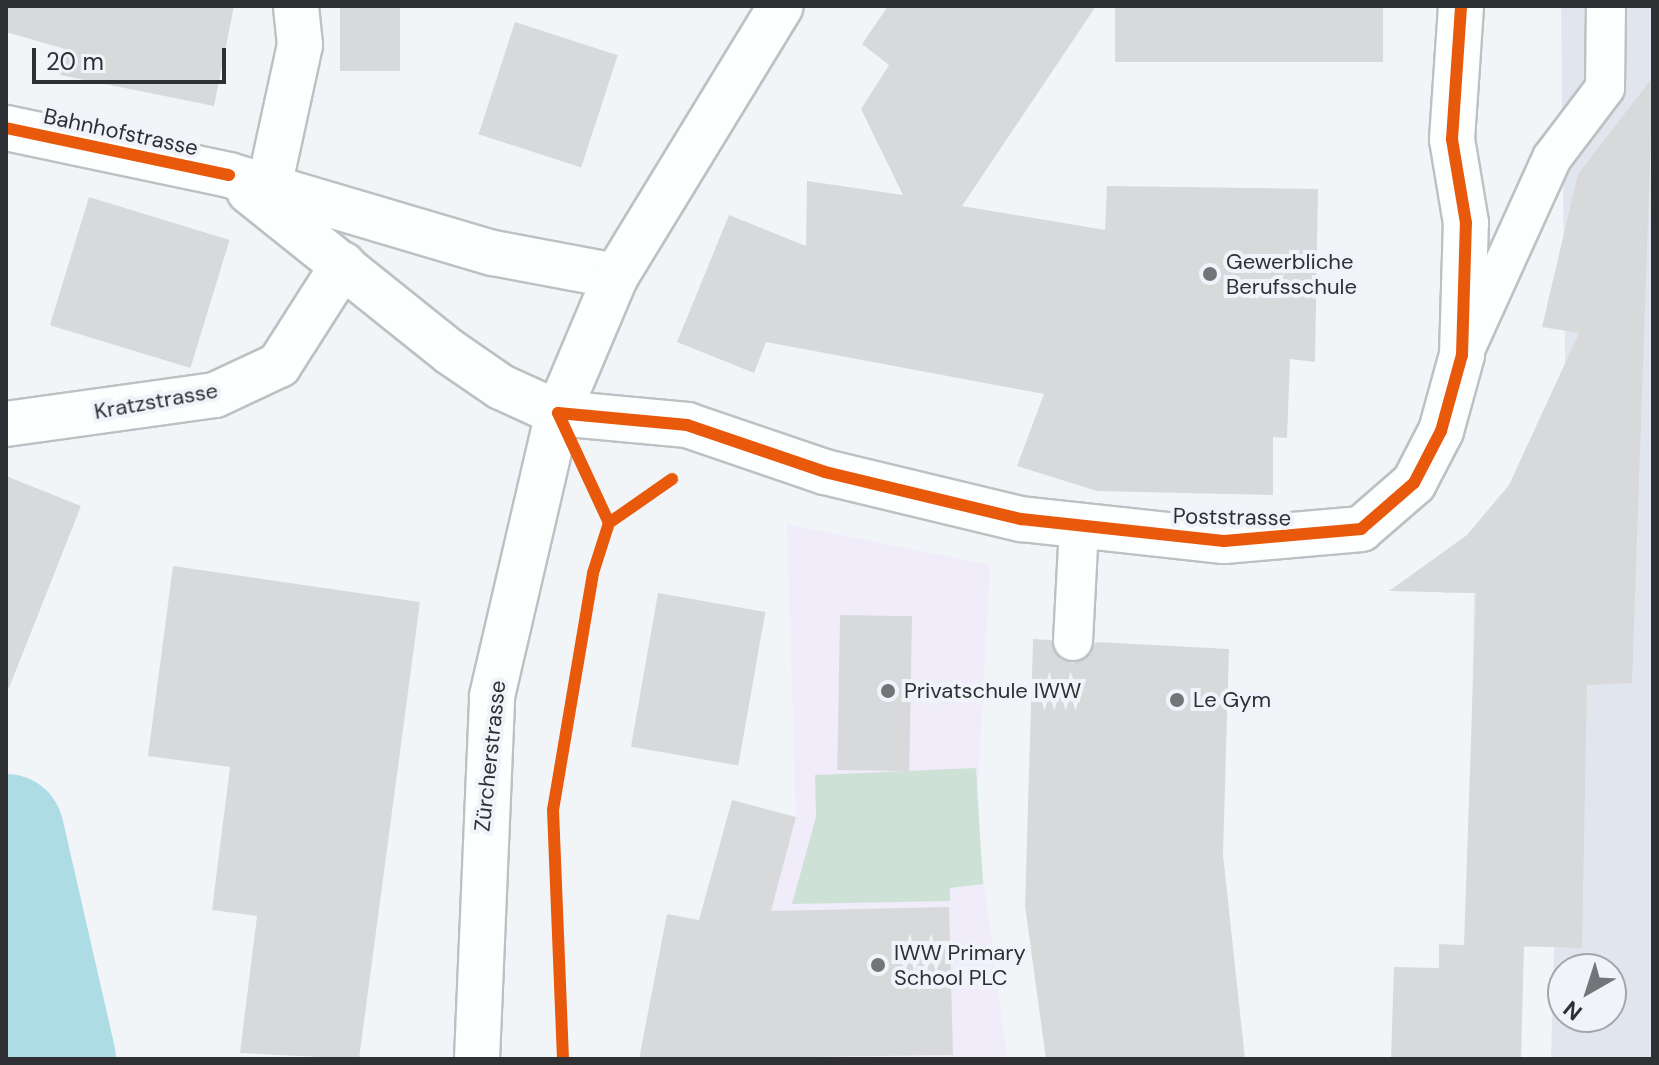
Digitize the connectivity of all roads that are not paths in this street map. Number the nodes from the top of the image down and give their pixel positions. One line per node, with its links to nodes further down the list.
1 (296, 6): 6 (main road)
2 (781, 6): 8 (main road)
3 (1461, 6): 9 (main road, Poststrasse)
4 (1606, 6): 9 (lane)
5 (6, 128): 6 (main road, Bahnhofstrasse)
6 (249, 181): 7 (main road, Bahnhofstrasse); 8 (main road, Bahnhofstrasse)
7 (343, 265): 10 (main road, Bahnhofstrasse); 11 (main road, Kratzstrasse)
8 (616, 276): 10 (main road)
9 (1462, 355): 12 (main road, Poststrasse)
10 (558, 413): 12 (main road, Poststrasse); 14 (main road, Zürcherstrasse)
11 (6, 424)
12 (1079, 527): 13 (lane)
13 (1073, 641)
14 (477, 1059)

